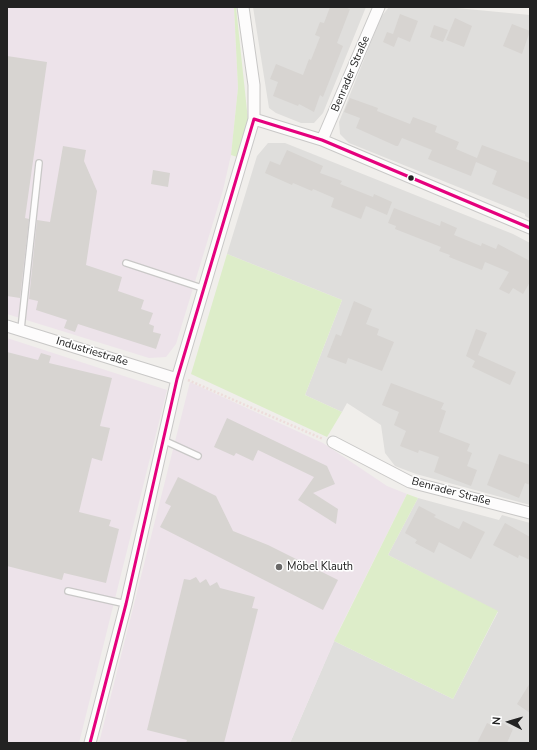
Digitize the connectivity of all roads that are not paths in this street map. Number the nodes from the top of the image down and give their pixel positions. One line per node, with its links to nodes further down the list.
1 (243, 7): 3 (street)
2 (379, 7): 4 (street, Benrader Straße)
3 (254, 118): 4 (street); 8 (street)
4 (322, 140): 6 (street)
5 (39, 163): 10 (lane)
6 (530, 228)
7 (126, 263): 8 (lane)
8 (205, 289): 11 (street)
9 (7, 326): 10 (street, Industriestraße)
10 (20, 329): 11 (street, Industriestraße)
11 (177, 378): 12 (street)
12 (163, 440): 14 (lane); 17 (street)
13 (333, 442): 15 (street, Benrader Straße)
14 (198, 456)
15 (530, 513)
16 (68, 591): 17 (lane)
17 (126, 604): 18 (street)
18 (90, 743)

